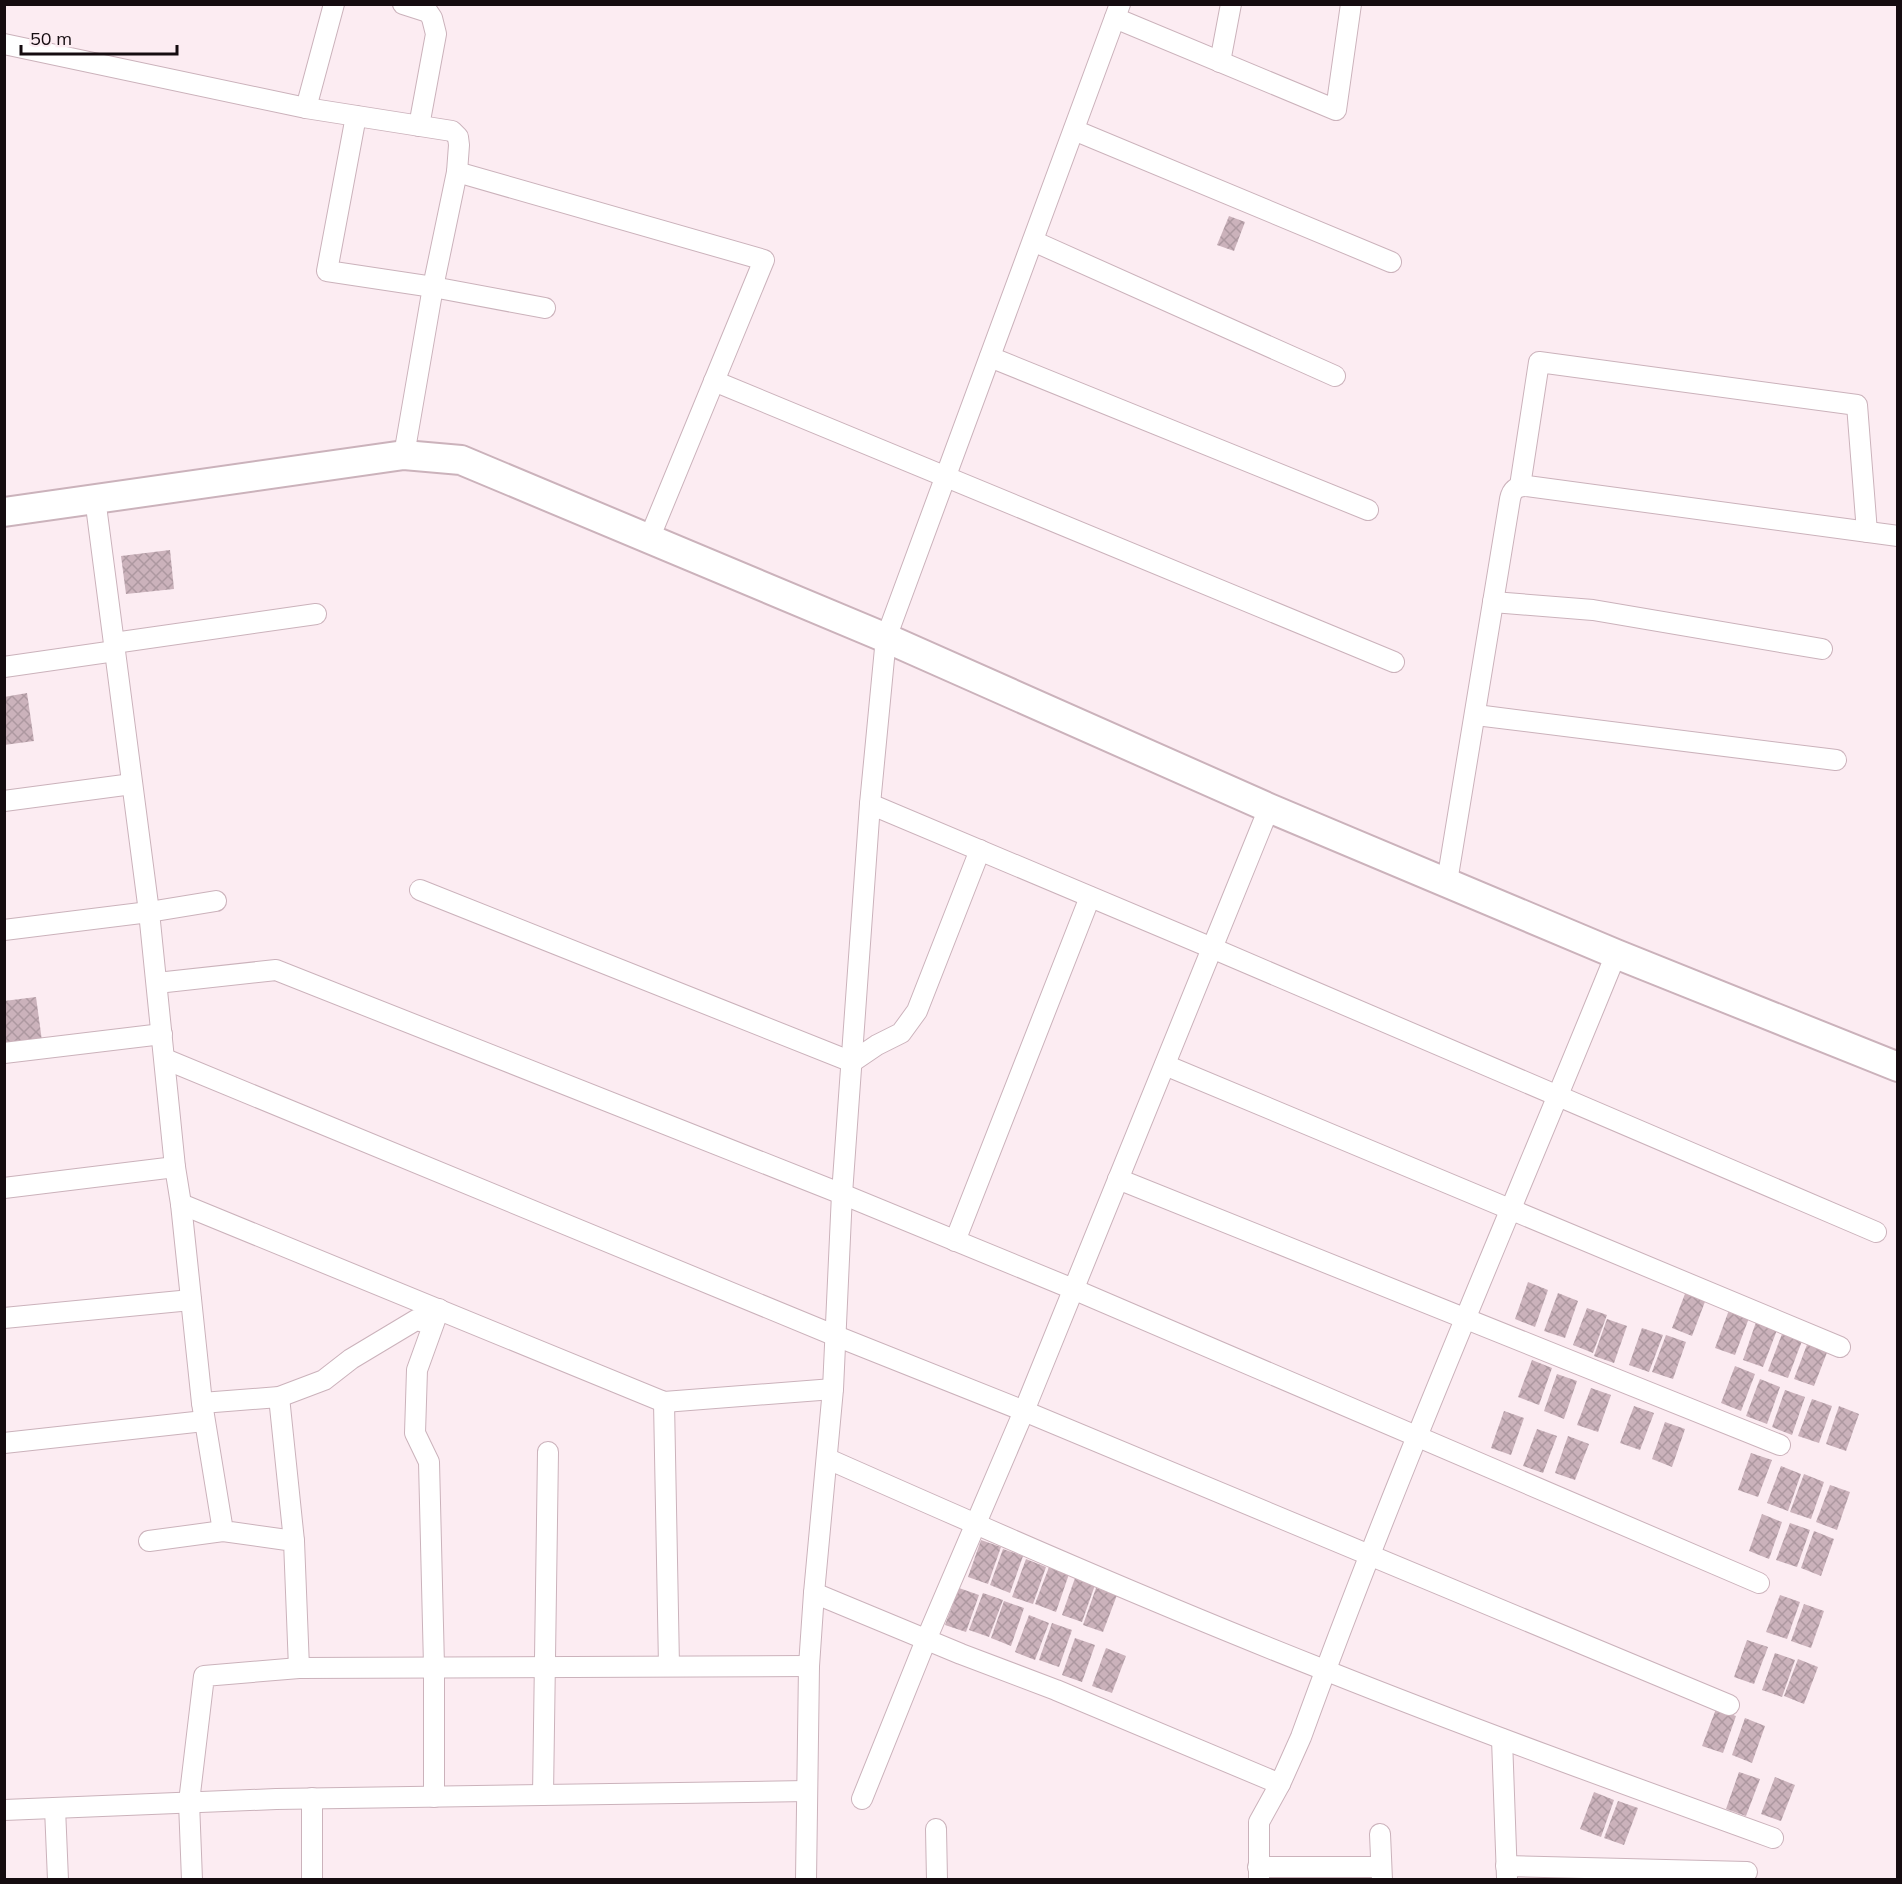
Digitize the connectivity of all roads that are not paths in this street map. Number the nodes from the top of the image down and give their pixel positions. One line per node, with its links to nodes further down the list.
1 (334, 4): 8 (street)
2 (403, 4): 10 (street)
3 (1231, 4): 7 (street)
4 (1351, 4): 7 (street)
5 (1117, 11): 7 (street); 11 (street)
6 (4, 44): 8 (street)
7 (1220, 62)
8 (306, 108): 9 (street)
9 (357, 116): 10 (street); 15 (street)
10 (419, 126): 12 (street)
11 (1074, 130): 13 (street); 14 (street)
12 (458, 171): 15 (street); 19 (street)
13 (1033, 241): 17 (street); 18 (street)
14 (1391, 262)
15 (434, 287): 16 (street); 20 (street)
16 (545, 308)
17 (990, 357): 21 (street); 24 (street)
18 (1335, 376)
19 (714, 381): 21 (street); 28 (street)
20 (404, 455): 23 (main road); 28 (main road)
21 (946, 477): 31 (street); 34 (street)
22 (1520, 486): 26 (street); 26 (street); 29 (street)
23 (95, 498): 25 (main road); 32 (street)
24 (1368, 510)
25 (4, 512)
26 (1867, 532): 27 (street)
27 (1898, 536)
28 (649, 539): 31 (main road)
29 (1493, 602): 33 (street); 36 (street)
30 (316, 614): 32 (street)
31 (886, 638): 40 (street); 41 (main road)
32 (114, 647): 35 (street); 38 (street)
33 (1822, 649)
34 (1394, 662)
35 (4, 667)
36 (1476, 715): 37 (street); 43 (street)
37 (1836, 760)
38 (132, 784): 39 (street); 47 (street)
39 (4, 801)
40 (870, 804): 42 (street); 55 (street)
41 (1269, 807): 43 (main road); 49 (street)
42 (980, 850): 45 (street); 55 (street)
43 (1447, 882): 50 (main road)
44 (420, 890): 55 (street)
45 (1090, 897): 49 (street); 66 (street)
46 (216, 901): 47 (street)
47 (149, 912): 48 (street); 51 (street)
48 (4, 930)
49 (1212, 948): 56 (street); 58 (street)
50 (1616, 954): 57 (main road); 58 (street)
51 (157, 983): 52 (street); 62 (street)
52 (162, 1034): 53 (street); 54 (street)
53 (4, 1053)
54 (165, 1059): 59 (street); 72 (street)
55 (852, 1062): 62 (street)
56 (1164, 1065): 60 (street); 64 (street)
57 (1898, 1067)
58 (1558, 1096): 64 (street); 65 (street)
59 (175, 1167): 61 (street); 63 (street)
60 (1118, 1179): 67 (street); 71 (street)
61 (4, 1188)
62 (842, 1194): 66 (street); 72 (street)
63 (181, 1204): 68 (street); 69 (street)
64 (1511, 1209): 71 (street); 73 (street)
65 (1876, 1232)
66 (955, 1241): 67 (street)
67 (1073, 1289): 77 (street); 79 (street)
68 (191, 1300): 70 (street); 78 (street)
69 (436, 1317): 75 (street); 76 (street); 92 (street)
70 (4, 1318)
71 (1466, 1318): 79 (street); 81 (street)
72 (836, 1336): 74 (street); 77 (street)
73 (1840, 1347)
74 (833, 1389): 76 (street); 83 (street)
75 (279, 1396): 78 (street); 87 (street)
76 (664, 1402): 93 (street)
77 (1024, 1411): 84 (street); 88 (street)
78 (203, 1412): 80 (street); 85 (street)
79 (1415, 1437): 88 (street); 89 (street)
80 (4, 1443)
81 (1780, 1445)
82 (548, 1452): 95 (street)
83 (828, 1459): 84 (street); 90 (street)
84 (976, 1525): 91 (street); 97 (street)
85 (223, 1532): 86 (street); 87 (street)
86 (149, 1541)
87 (294, 1541): 96 (street)
88 (1370, 1556): 97 (street); 98 (street)
89 (1759, 1582)
90 (814, 1593): 91 (street); 94 (street)
91 (926, 1640): 100 (street); 105 (street)
92 (434, 1666): 95 (street); 96 (street); 103 (street)
93 (669, 1666): 94 (street); 95 (street)
94 (809, 1666): 101 (street)
95 (545, 1667): 102 (street)
96 (300, 1668): 106 (street)
97 (1325, 1670): 99 (street); 100 (street)
98 (1729, 1705)
99 (1502, 1739): 111 (street); 115 (street)
100 (1280, 1784): 113 (street)
101 (807, 1791): 102 (street); 119 (street)
102 (543, 1795): 103 (street)
103 (434, 1797): 104 (street)
104 (312, 1798): 106 (street); 118 (street)
105 (862, 1799)
106 (189, 1802): 107 (street); 117 (street)
107 (55, 1808): 108 (street); 116 (street)
108 (4, 1810)
109 (936, 1829): 120 (street)
110 (1380, 1834): 114 (street)
111 (1773, 1838)
112 (1748, 1872): 115 (street)
113 (1258, 1873): 114 (street)
114 (1382, 1873)
115 (1507, 1873)
116 (58, 1880)
117 (192, 1880)
118 (312, 1880)
119 (806, 1880)
120 (937, 1880)

